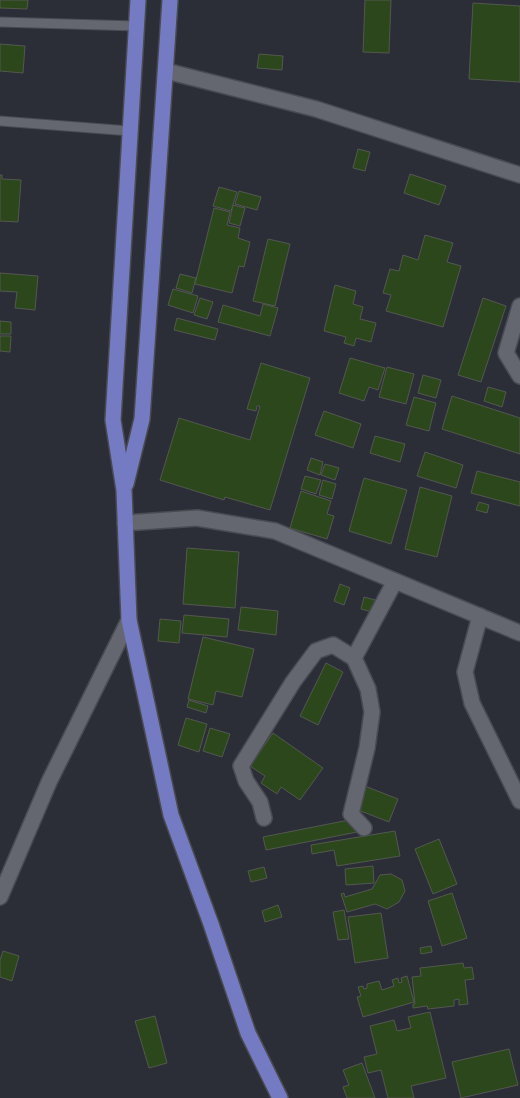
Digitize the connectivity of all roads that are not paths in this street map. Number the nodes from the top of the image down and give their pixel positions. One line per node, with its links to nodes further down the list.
1 (138, 0): 4 (main road)
2 (170, 0): 5 (main road)
3 (0, 22): 4 (lane)
4 (136, 26): 7 (main road)
5 (166, 70): 8 (street); 11 (main road)
6 (0, 121): 7 (lane)
7 (130, 131): 11 (main road)
8 (520, 175)
9 (520, 306): 10 (street)
10 (520, 376)
11 (124, 490): 12 (main road)
12 (125, 523): 13 (street); 15 (main road)
13 (395, 581): 14 (street); 17 (street)
14 (480, 616): 16 (street); 18 (street)
15 (129, 620): 21 (street); 22 (main road)
16 (520, 633)
17 (354, 658): 19 (street); 20 (street)
18 (520, 801)
19 (264, 818)
20 (364, 828)
21 (0, 897)
22 (280, 1098)

